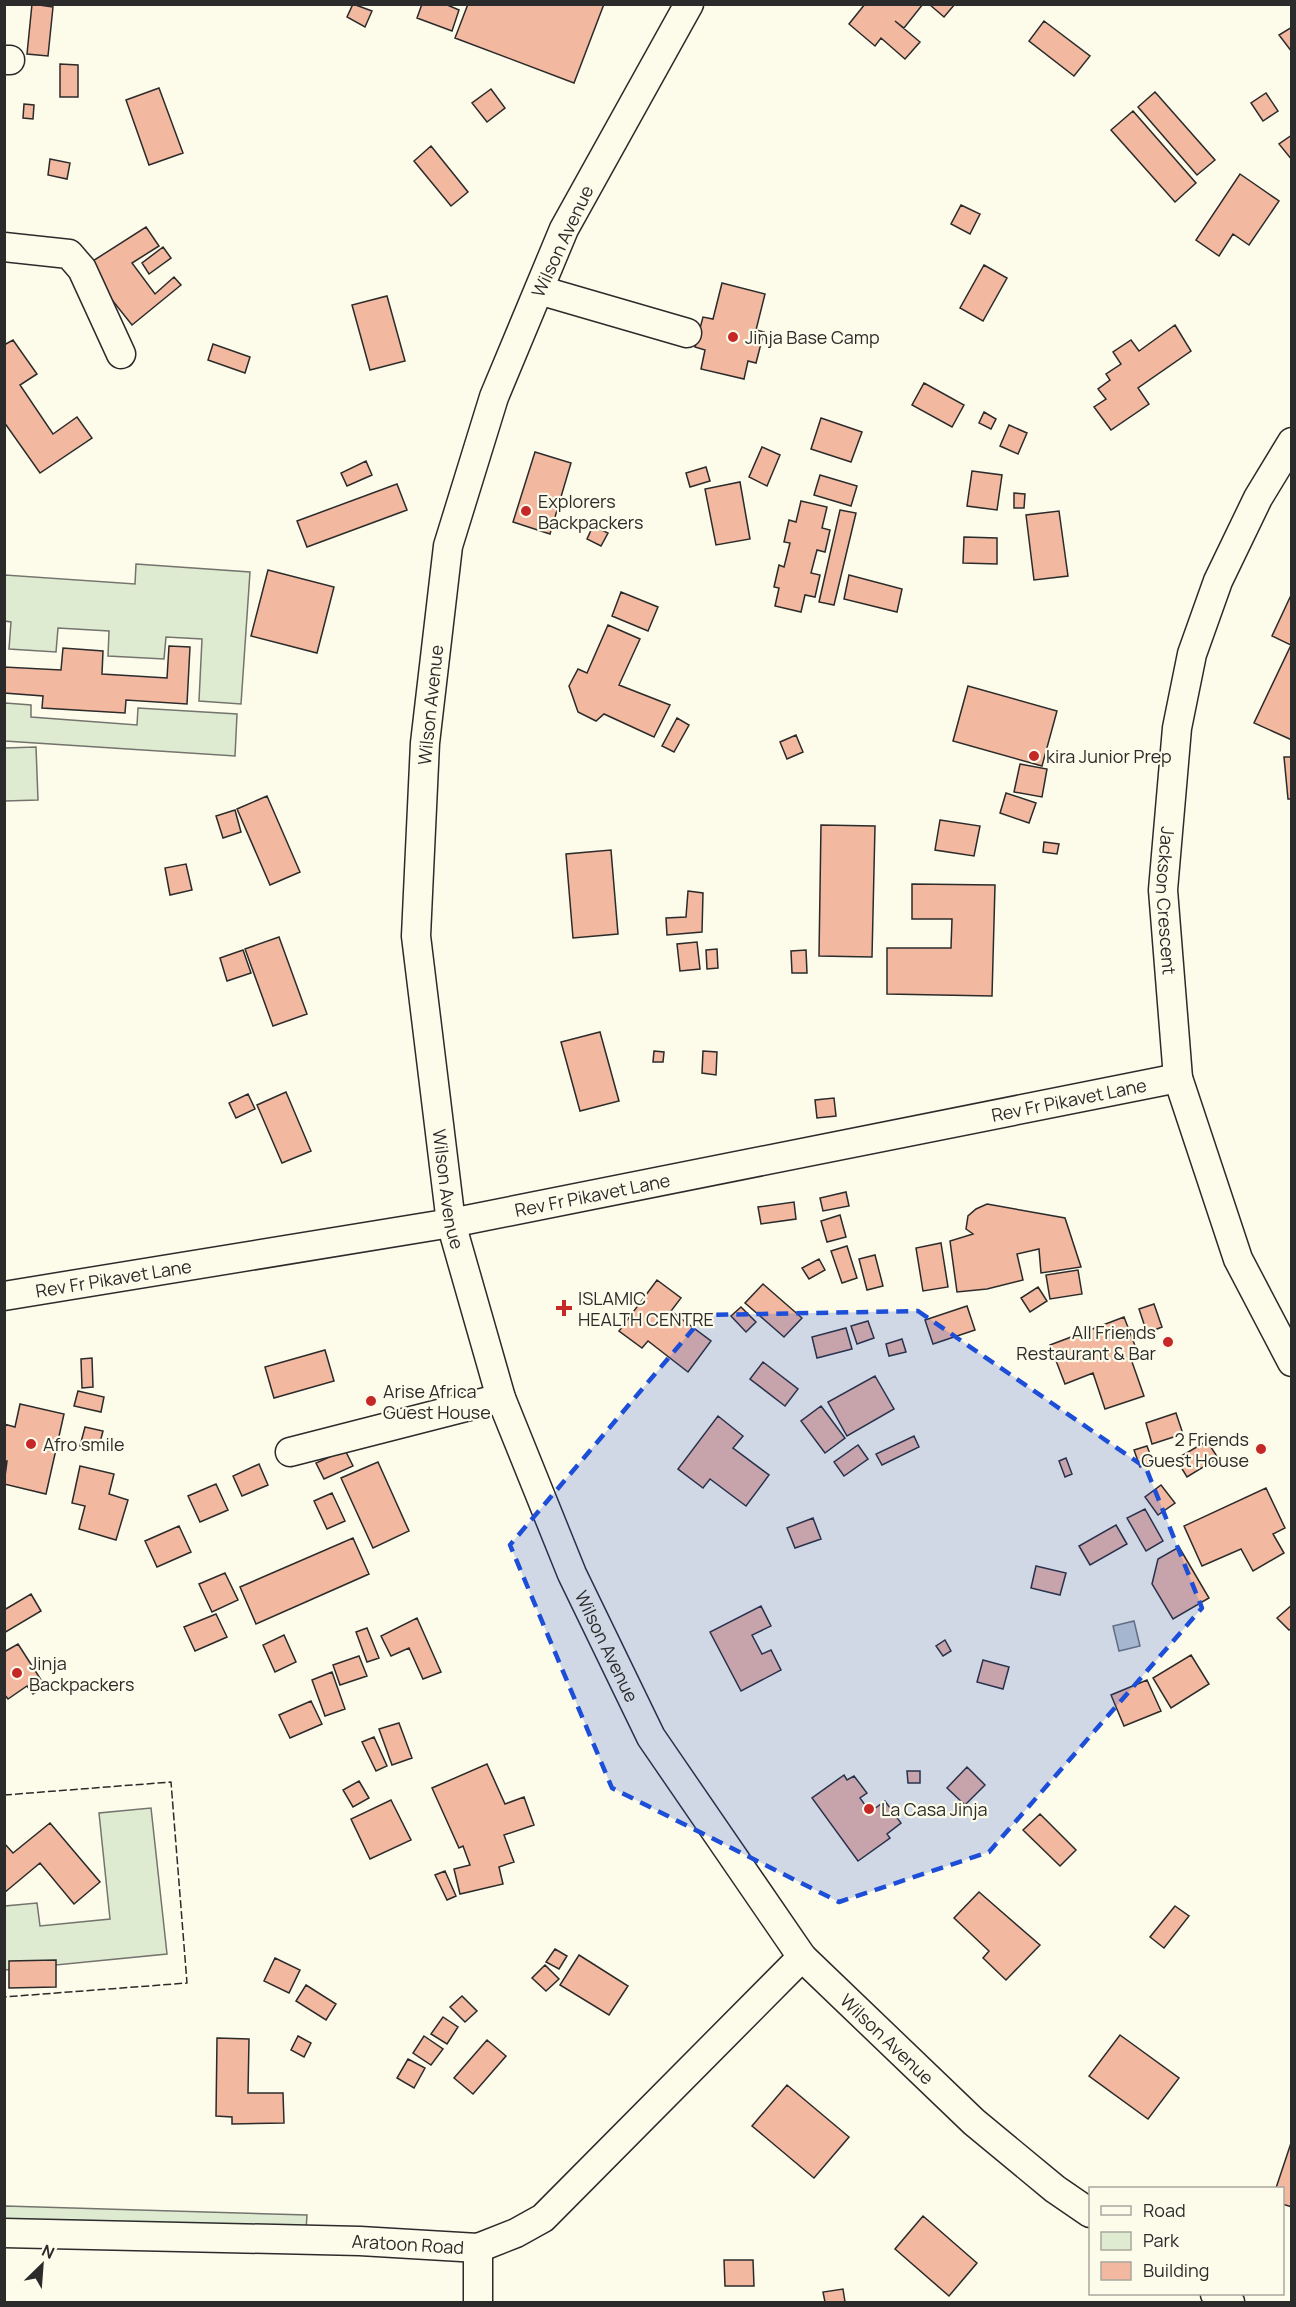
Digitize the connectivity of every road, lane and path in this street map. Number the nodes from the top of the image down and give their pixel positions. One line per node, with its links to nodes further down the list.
1 (689, 4): 3 (street, Wilson Avenue)
2 (4, 247): 5 (street)
3 (538, 290): 4 (street); 8 (street, Wilson Avenue)
4 (687, 333)
5 (121, 354)
6 (1292, 442): 7 (street, Jackson Crescent)
7 (1178, 1078): 8 (street, Rev Fr Pikavet Lane); 10 (street, Jackson Crescent)
8 (451, 1223): 9 (street, Rev Fr Pikavet Lane); 11 (street, Wilson Avenue)
9 (4, 1296)
10 (1292, 1362)
11 (501, 1398): 12 (street); 13 (street, Wilson Avenue)
12 (290, 1452)
13 (802, 1958): 14 (street, Wilson Avenue); 16 (street, Aratoon Road)
14 (1089, 2212)
15 (4, 2233): 16 (street, Aratoon Road)
16 (478, 2248): 17 (street)
17 (477, 2302)

